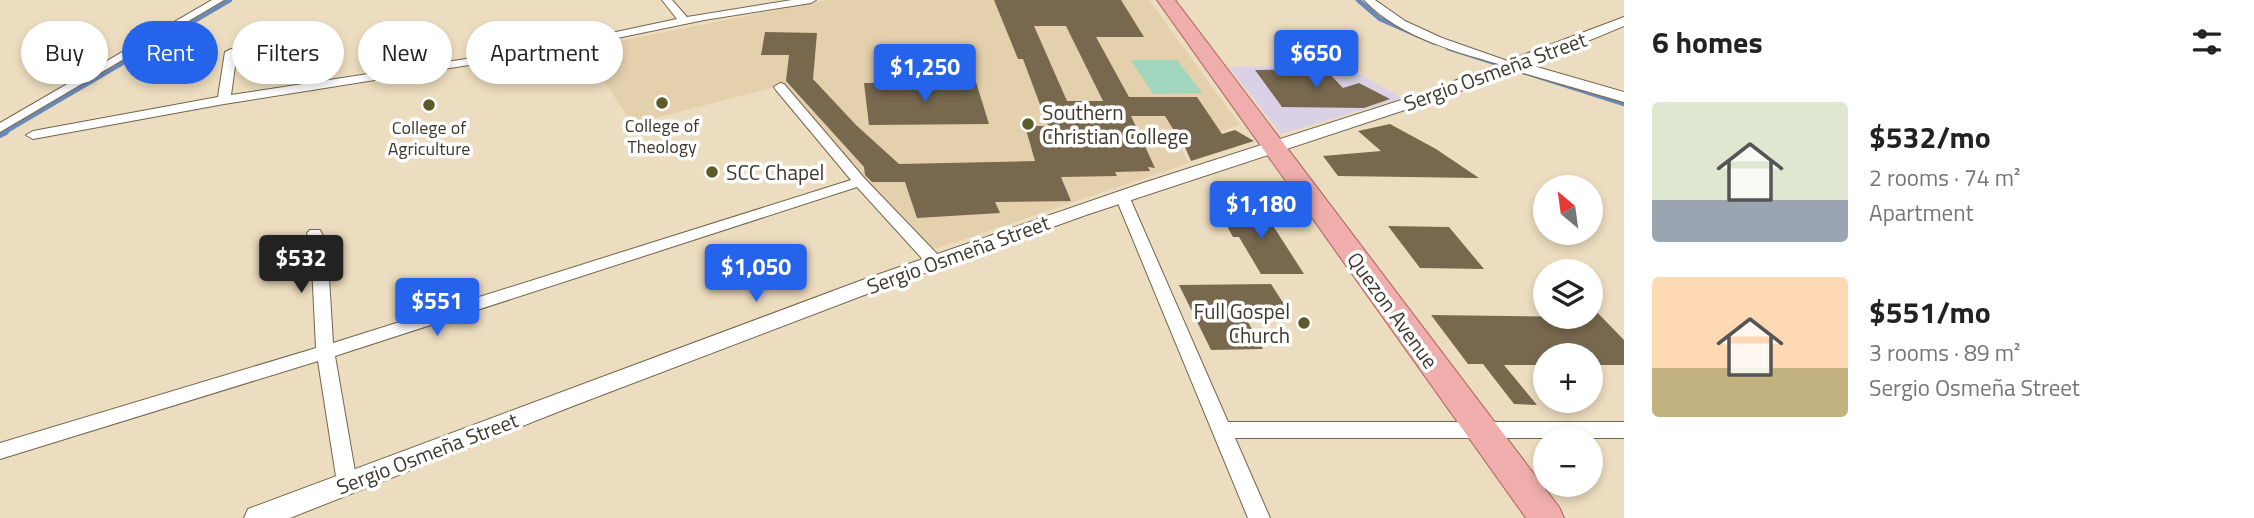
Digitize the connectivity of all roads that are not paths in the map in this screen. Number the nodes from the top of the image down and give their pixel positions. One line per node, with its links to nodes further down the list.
1 (219, 0): 13 (street)
2 (667, 0): 6 (street)
3 (811, 0): 6 (street)
4 (1166, 0): 15 (main road, Quezon Avenue)
5 (1369, 0): 9 (street)
6 (684, 21): 12 (street)
7 (1624, 21): 9 (street, Sergio Osmeña Street)
8 (231, 52): 12 (street)
9 (1513, 65): 11 (street); 15 (street, Sergio Osmeña Street)
10 (780, 87): 16 (street)
11 (1624, 97)
12 (224, 100): 14 (street)
13 (0, 128)
14 (33, 135)
15 (1274, 145): 17 (street, Sergio Osmeña Street); 21 (main road, Quezon Avenue)
16 (860, 182): 19 (street); 20 (street)
17 (1122, 196): 19 (street, Sergio Osmeña Street); 22 (street)
18 (316, 233): 20 (street)
19 (934, 261): 25 (street, Sergio Osmeña Street)
20 (325, 352): 24 (street); 25 (street)
21 (1480, 429): 22 (street); 23 (street); 28 (main road, Quezon Avenue)
22 (1222, 430): 27 (street)
23 (1624, 430)
24 (0, 451)
25 (347, 483): 26 (street, Sergio Osmeña Street)
26 (258, 518)
27 (1259, 518)
28 (1546, 518)

